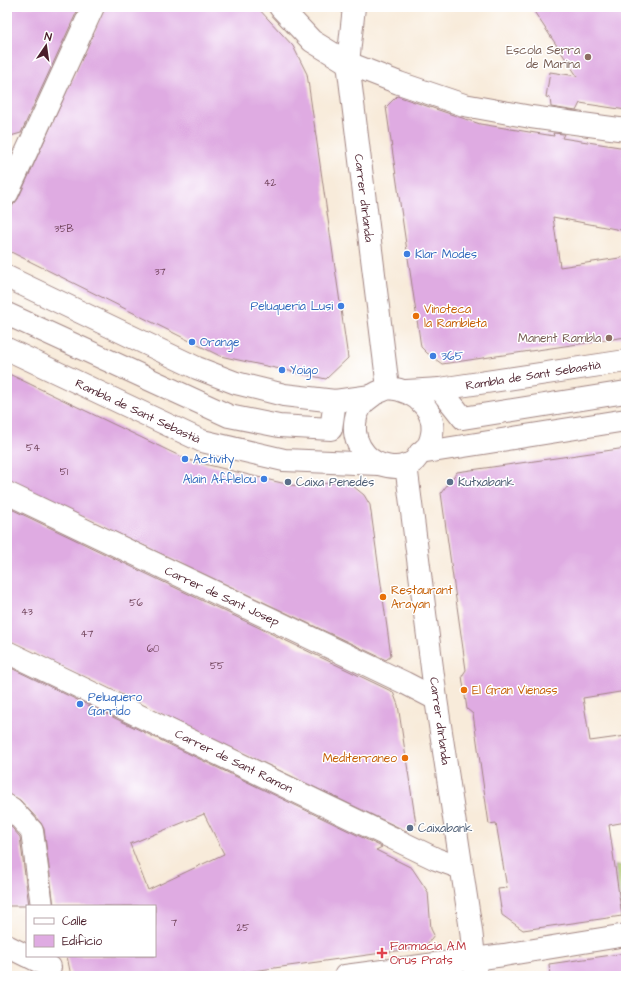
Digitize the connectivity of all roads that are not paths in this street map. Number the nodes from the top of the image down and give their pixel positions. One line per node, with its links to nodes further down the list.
1 (93, 7): 6 (street)
2 (280, 7): 4 (street)
3 (354, 7): 4 (street, Carrer d'Irlanda)
4 (348, 63): 5 (street); 13 (street, Carrer d'Irlanda)
5 (626, 130)
6 (14, 162): 7 (street)
7 (7, 194)
8 (7, 277): 15 (street, Rambla de Sant Sebastià)
9 (7, 314): 18 (street)
10 (7, 349): 21 (street, Rambla de Sant Sebastià)
11 (626, 361): 12 (street, Rambla de Sant Sebastià)
12 (440, 389): 13 (street, Rambla de Sant Sebastià); 16 (street)
13 (388, 392): 15 (street, Rambla de Sant Sebastià); 20 (street); 22 (street)
14 (626, 392): 16 (street)
15 (335, 401): 18 (street)
16 (463, 418): 19 (street)
17 (626, 420): 19 (street)
18 (331, 429): 21 (street)
19 (452, 446): 20 (street)
20 (413, 459): 22 (street); 25 (street, Carrer d'Irlanda)
21 (345, 463): 22 (street, Rambla de Sant Sebastià)
22 (378, 464)
23 (7, 493): 25 (street, Carrer de Sant Josep)
24 (7, 652): 27 (street, Carrer de Sant Ramon)
25 (436, 700): 27 (street, Carrer d'Irlanda)
26 (7, 806): 28 (street)
27 (461, 868): 34 (street, Carrer d'Irlanda)
28 (42, 905)
29 (626, 935): 34 (street)
30 (7, 946): 31 (street)
31 (26, 956)
32 (29, 957): 33 (street)
33 (50, 966)
34 (475, 967): 35 (street)
35 (345, 976)

